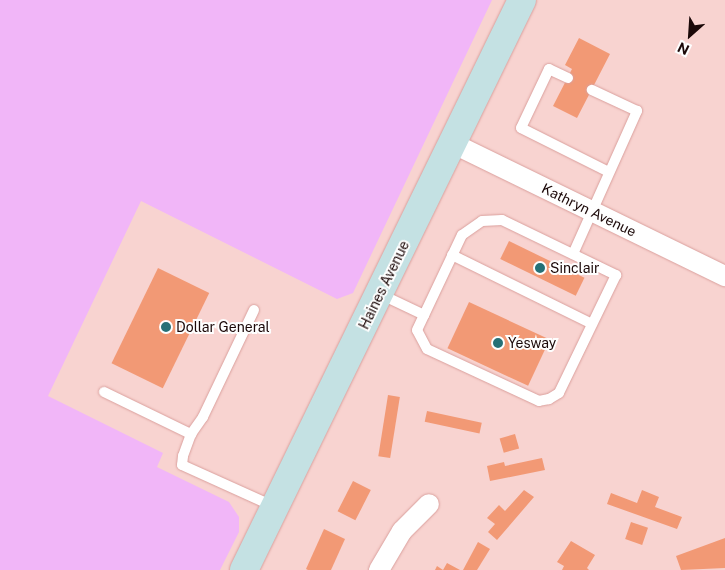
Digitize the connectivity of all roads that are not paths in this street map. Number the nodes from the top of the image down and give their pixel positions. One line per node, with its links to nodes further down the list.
1 (522, 0): 4 (main road, Haines Avenue)
2 (568, 78): 5 (lane)
3 (592, 90): 5 (lane)
4 (452, 143): 6 (street, Kathryn Avenue); 10 (main road, Haines Avenue)
5 (609, 172): 6 (lane)
6 (591, 211): 7 (lane); 9 (street, Kathryn Avenue)
7 (573, 254): 8 (lane); 13 (lane)
8 (452, 256): 12 (lane); 13 (lane)
9 (725, 276)
10 (380, 294): 12 (lane); 17 (main road, Haines Avenue)
11 (254, 310): 15 (lane)
12 (424, 315): 13 (lane)
13 (592, 324)
14 (104, 392): 15 (lane)
15 (191, 434): 17 (lane)
16 (429, 504): 19 (street)
17 (274, 506): 18 (main road, Haines Avenue)
18 (244, 570)
19 (379, 570)

